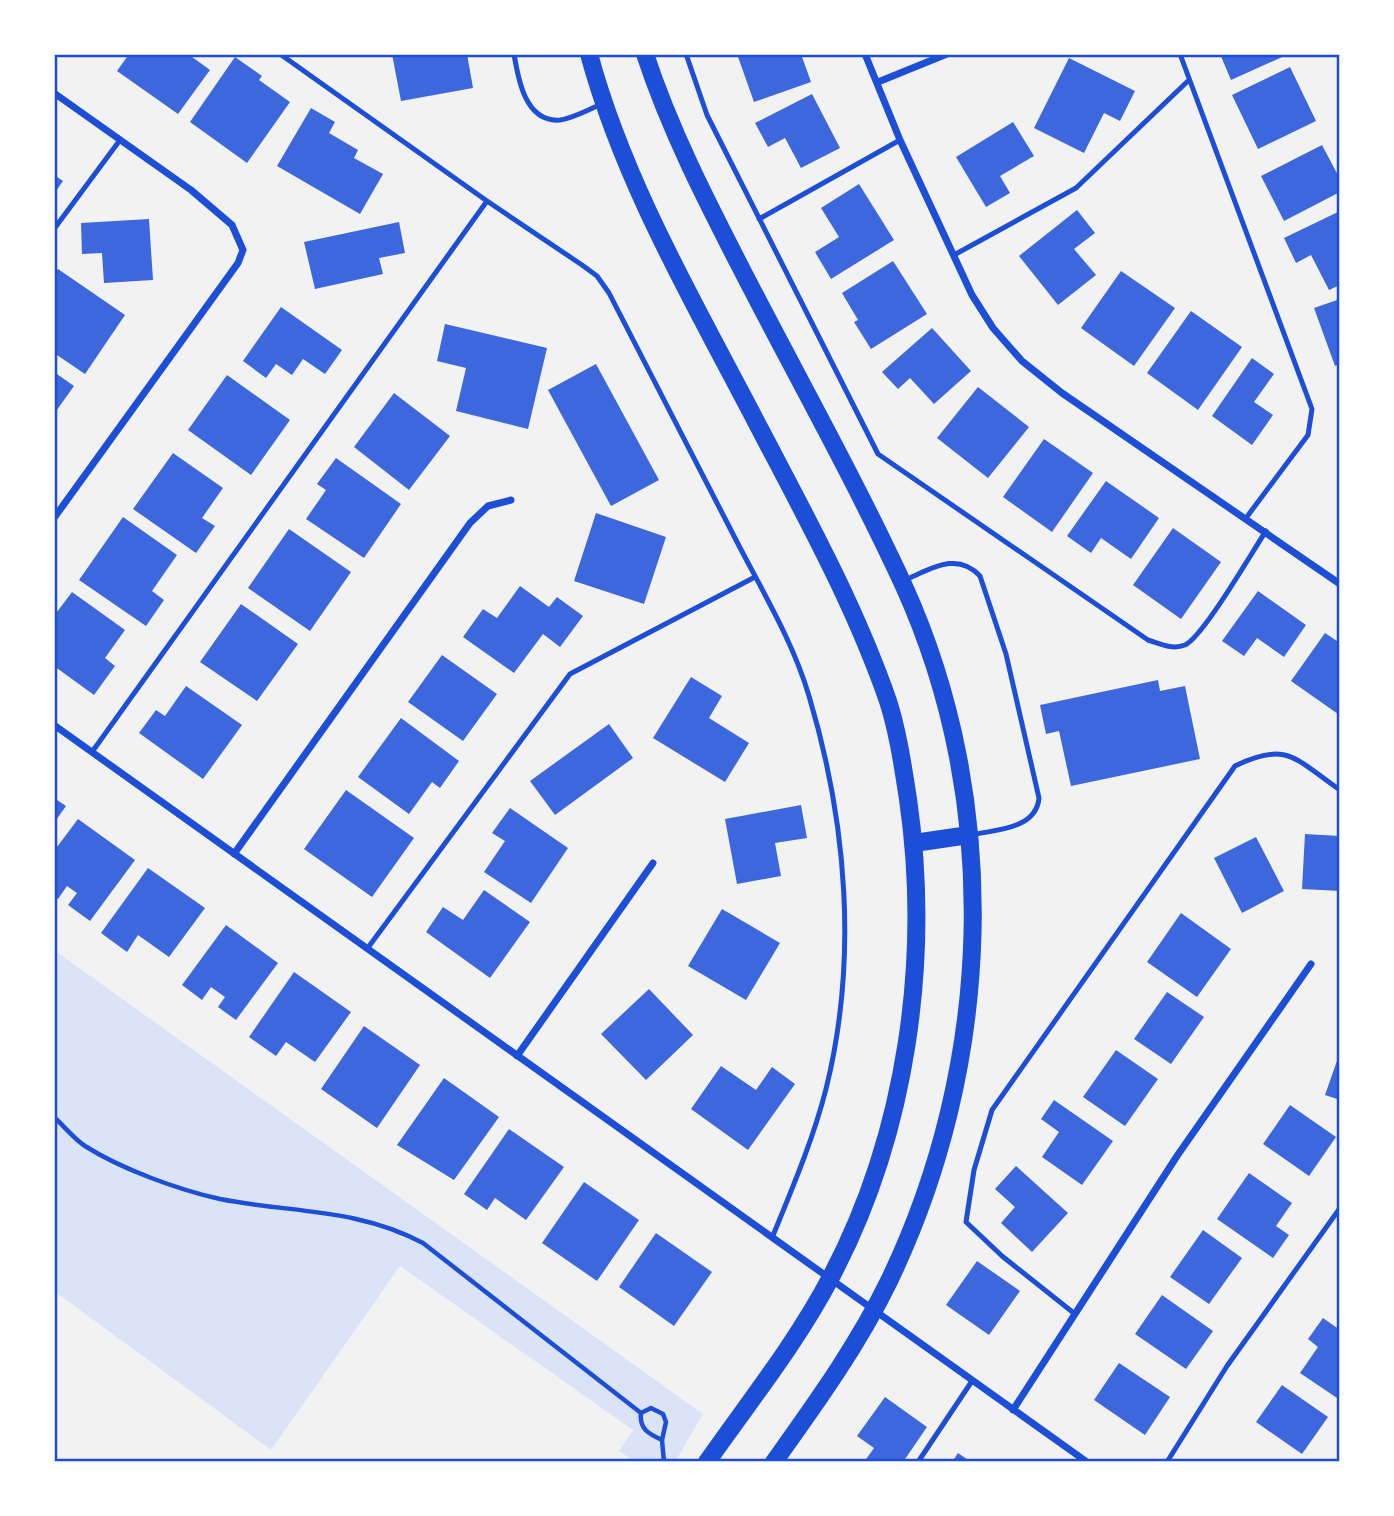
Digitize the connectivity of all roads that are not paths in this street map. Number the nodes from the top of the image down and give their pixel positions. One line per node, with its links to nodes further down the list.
1 (280, 54): 15 (lane)
2 (514, 54): 12 (lane)
3 (589, 54): 12 (main road)
4 (645, 54): 24 (main road)
5 (686, 54): 16 (lane)
6 (865, 54): 10 (street)
7 (947, 54): 10 (street)
8 (1180, 54): 9 (lane)
9 (1189, 80): 18 (lane); 21 (lane)
10 (878, 82): 14 (street)
11 (54, 93): 13 (street)
12 (603, 103): 30 (main road)
13 (120, 140): 17 (lane); 20 (street)
14 (900, 140): 16 (lane); 18 (street)
15 (487, 201): 23 (lane); 27 (lane)
16 (759, 219): 22 (lane)
17 (54, 229)
18 (954, 255): 21 (street)
19 (511, 500): 31 (street)
20 (54, 518)
21 (1246, 518): 22 (street)
22 (1266, 531): 25 (street)
23 (755, 577): 33 (lane); 37 (lane)
24 (901, 581): 29 (main road); 29 (lane)
25 (1340, 584)
26 (54, 725): 27 (street)
27 (92, 752): 31 (street)
28 (1340, 790): 40 (lane)
29 (969, 835): 30 (main road); 39 (main road)
30 (914, 843): 38 (main road)
31 (234, 854): 33 (street)
32 (653, 863): 35 (street)
33 (367, 949): 35 (street)
34 (1311, 964): 40 (street)
35 (517, 1056): 37 (street)
36 (1340, 1208): 47 (lane)
37 (772, 1238): 38 (street)
38 (830, 1280): 39 (street); 43 (main road)
39 (873, 1312): 41 (street); 44 (main road)
40 (1075, 1314): 42 (street)
41 (972, 1381): 42 (street); 45 (lane)
42 (1013, 1410): 46 (street)
43 (707, 1462)
44 (774, 1462)
45 (918, 1462)
46 (1087, 1462)
47 (1167, 1462)

